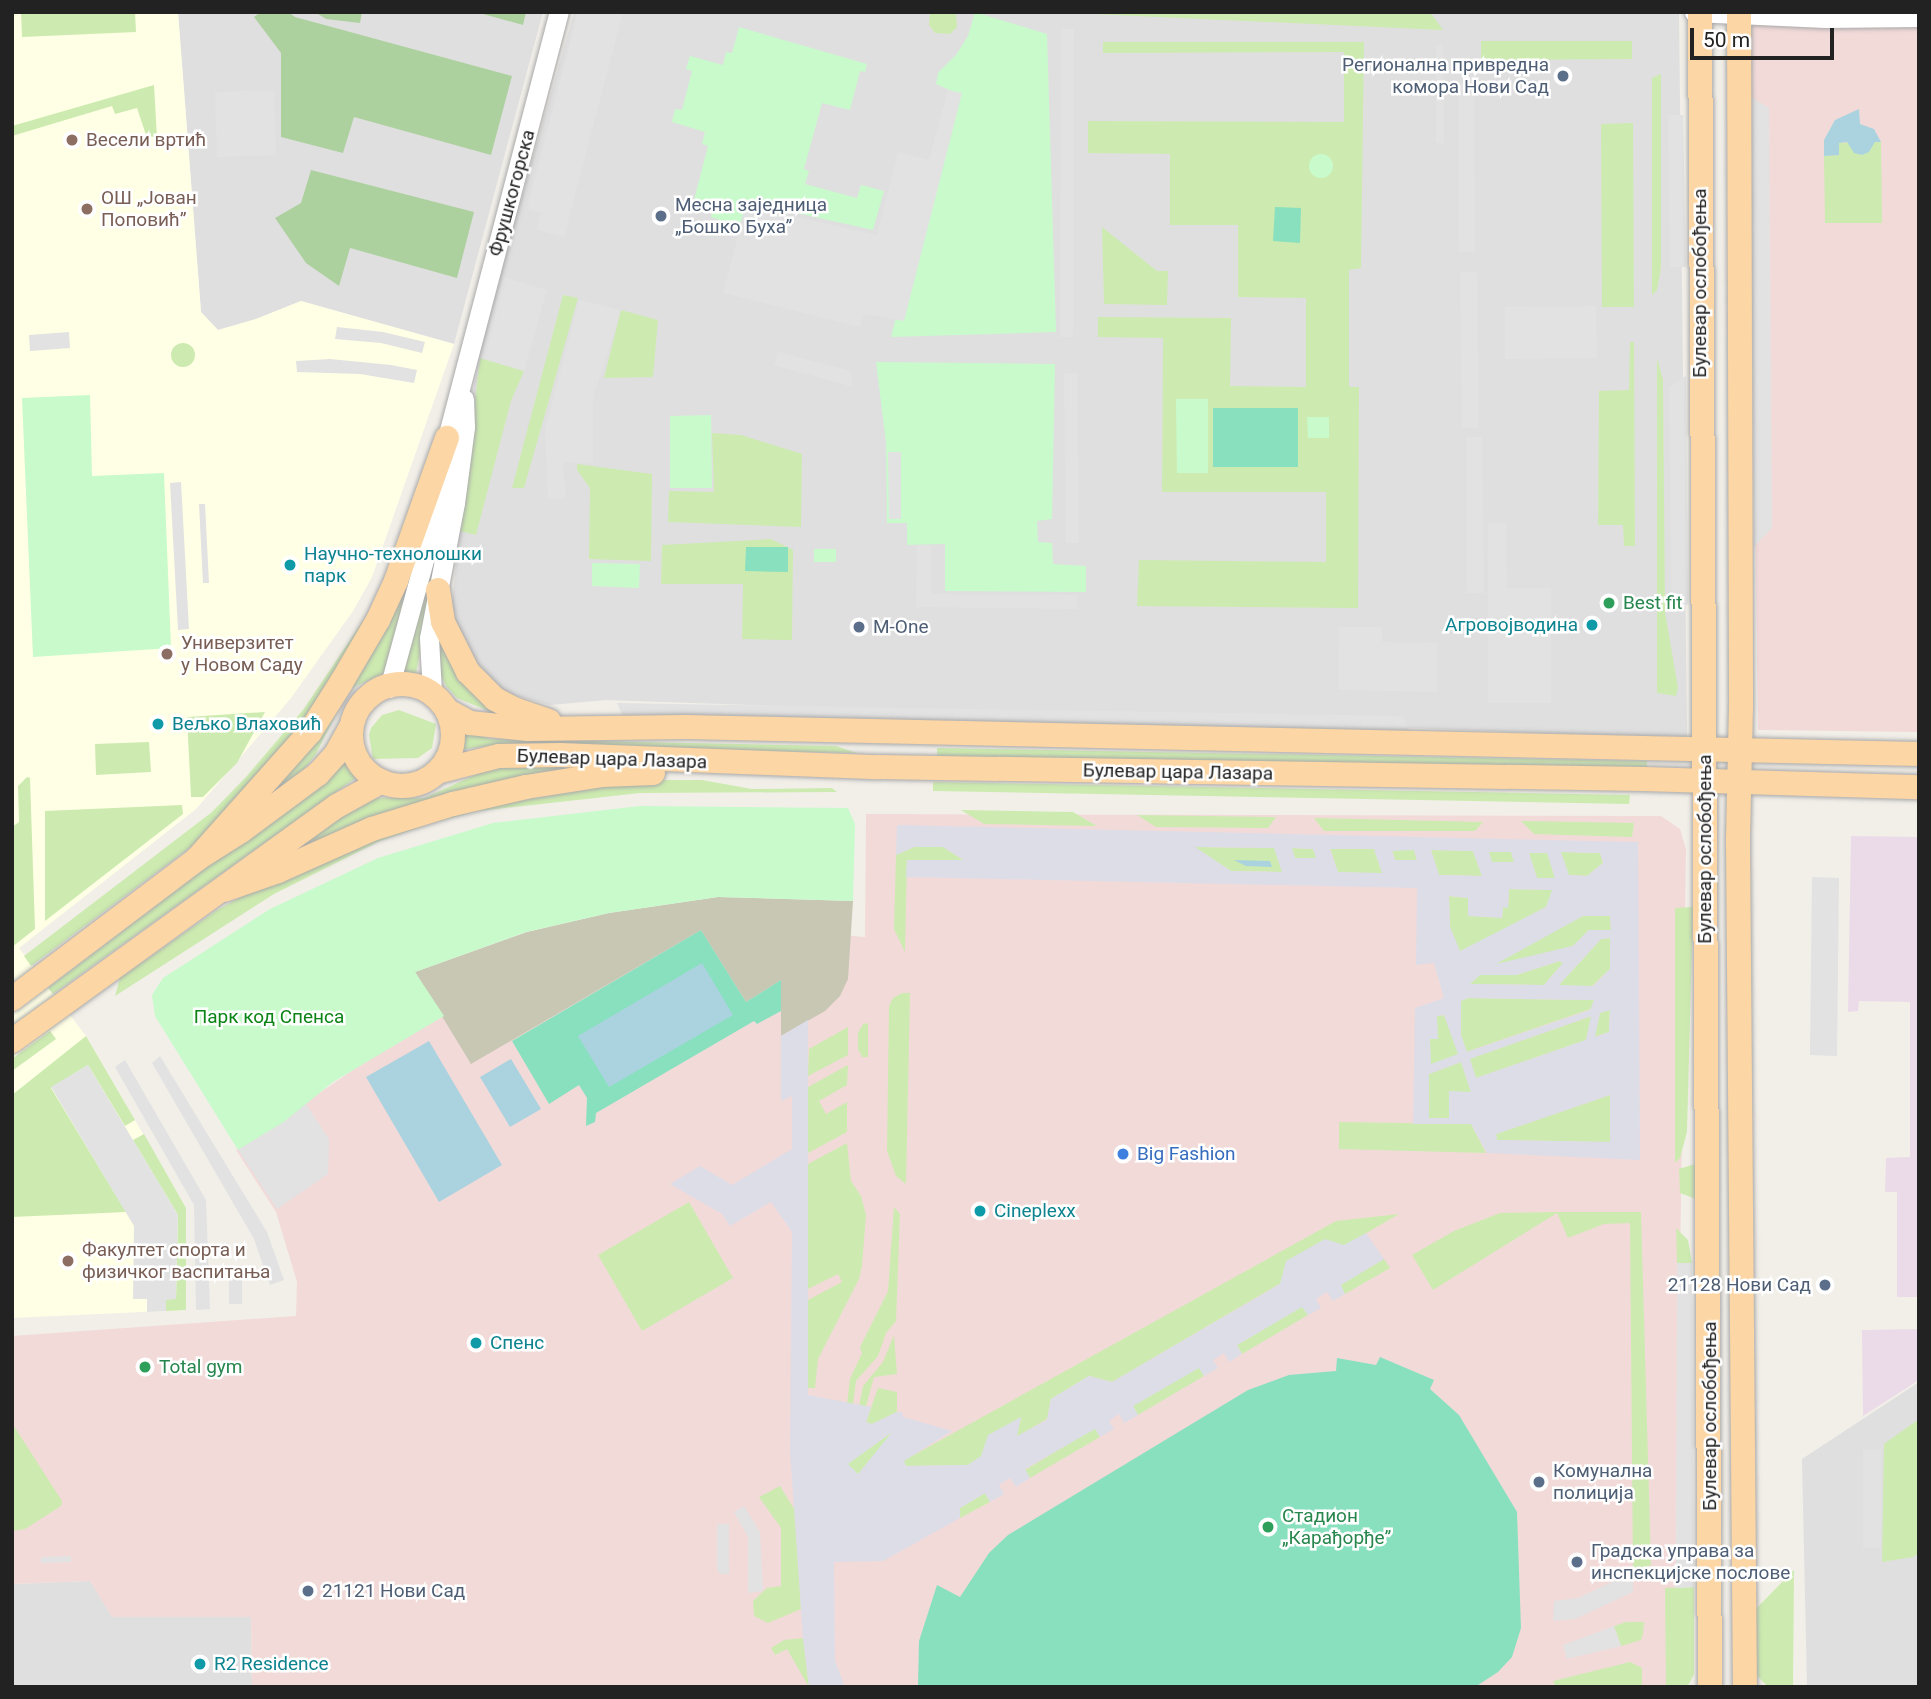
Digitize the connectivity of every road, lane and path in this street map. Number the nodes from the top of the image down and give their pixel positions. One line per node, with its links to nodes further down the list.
1 (559, 12): 6 (street, Фрушкогорска)
2 (1695, 12): 3 (street)
3 (1700, 12): 4 (street); 14 (main road, Булевар ослобођења)
4 (1739, 13): 5 (street); 15 (main road, Булевар ослобођења)
5 (1919, 17)
6 (464, 374): 7 (street, Фрушкогорска); 8 (street, Фрушкогорска)
7 (447, 438): 9 (street, Фрушкогорска); 23 (main road)
8 (438, 590): 10 (street, Фрушкогорска); 13 (main road)
9 (389, 688): 10 (main road); 12 (main road)
10 (432, 692): 11 (main road)
11 (448, 711): 13 (main road, Булевар цара Лазара); 18 (main road)
12 (350, 729): 19 (main road); 23 (main road)
13 (580, 729): 14 (main road, Булевар цара Лазара)
14 (1704, 749): 15 (main road, Булевар цара Лазара); 20 (main road, Булевар ослобођења)
15 (1740, 750): 16 (main road, Булевар цара Лазара); 21 (main road, Булевар ослобођења)
16 (1919, 754)
17 (717, 762): 18 (main road, Булевар цара Лазара); 20 (main road, Булевар цара Лазара); 24 (main road)
18 (440, 771): 19 (main road)
19 (382, 781): 24 (main road)
20 (1704, 781): 21 (main road, Булевар цара Лазара); 27 (main road, Булевар ослобођења)
21 (1739, 782): 22 (main road, Булевар цара Лазара); 28 (main road, Булевар ослобођења)
22 (1919, 787)
23 (197, 859): 25 (main road)
24 (224, 890): 26 (main road)
25 (12, 999)
26 (12, 1041)
27 (1710, 1687)
28 (1745, 1687)

